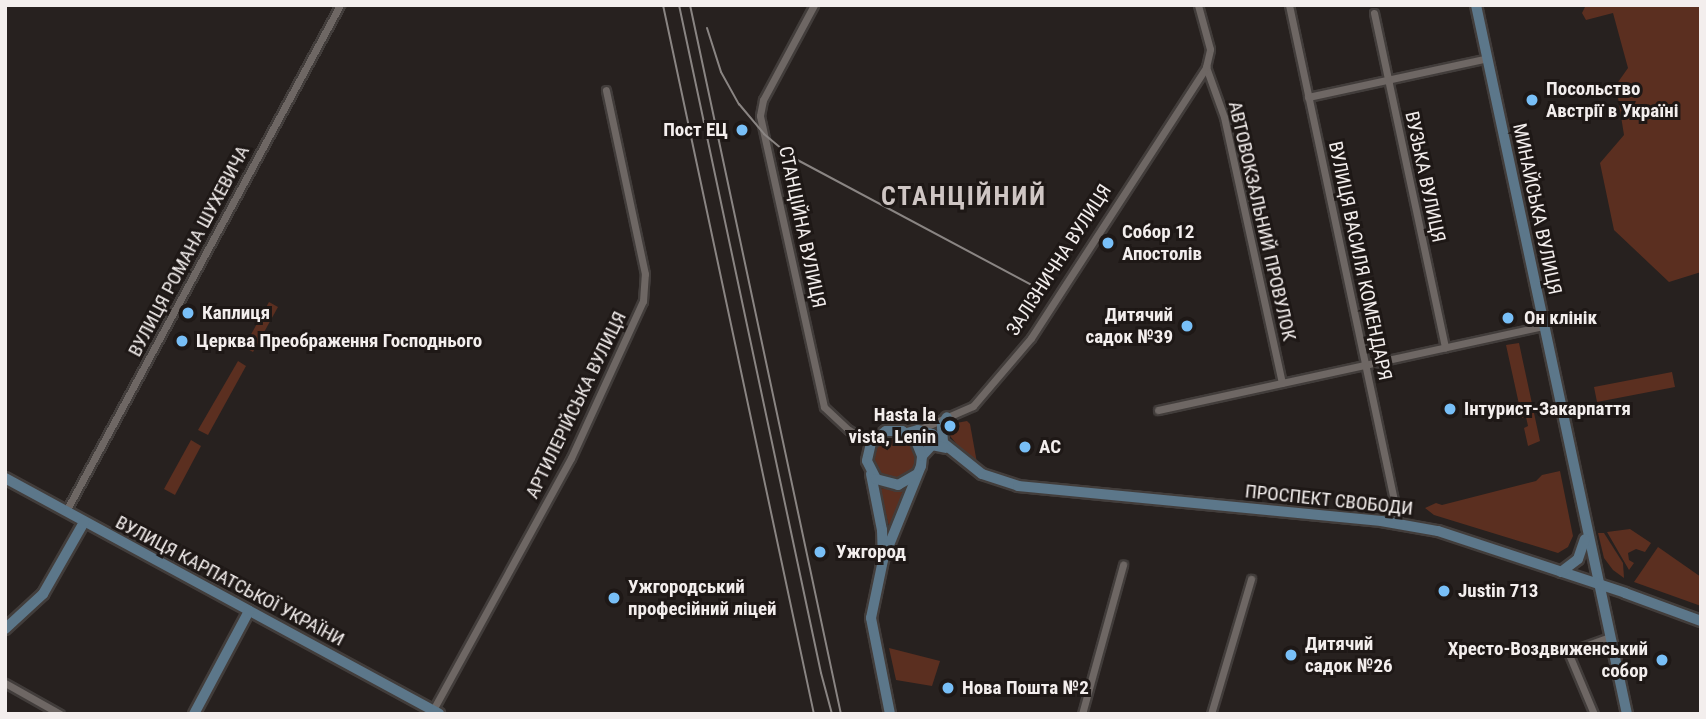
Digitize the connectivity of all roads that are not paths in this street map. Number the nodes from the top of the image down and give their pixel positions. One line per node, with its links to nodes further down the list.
1 (340, 5): 25 (street, ВУЛИЦЯ РОМАНА ШУХЕВИЧА)
2 (814, 5): 19 (street, СТАНЦІЙНА ВУЛИЦЯ)
3 (1198, 5): 8 (street)
4 (1289, 5): 11 (street, ВУЛИЦЯ ВАСИЛЯ КОМЕНДАРЯ)
5 (1476, 5): 7 (main road, МИНАЙСЬКА ВУЛИЦЯ)
6 (1374, 13): 9 (street, ВУЗЬКА ВУЛИЦЯ)
7 (1488, 58): 9 (street); 12 (main road, МИНАЙСЬКА ВУЛИЦЯ)
8 (1206, 67): 15 (street, АВТОВОКЗАЛЬНИЙ ПРОВУЛОК); 17 (street, ЗАЛІЗНИЧНА ВУЛИЦЯ)
9 (1388, 79): 11 (street); 13 (street, ВУЗЬКА ВУЛИЦЯ)
10 (606, 90): 39 (street, АРТИЛЕРІЙСЬКА ВУЛИЦЯ)
11 (1308, 97): 14 (street, ВУЛИЦЯ ВАСИЛЯ КОМЕНДАРЯ)
12 (1544, 326): 13 (street); 28 (main road, МИНАЙСЬКА ВУЛИЦЯ)
13 (1445, 348): 14 (street)
14 (1366, 365): 15 (street); 27 (street, ВУЛИЦЯ ВАСИЛЯ КОМЕНДАРЯ)
15 (1282, 383): 16 (street)
16 (1158, 410)
17 (947, 417): 18 (street, ЗАЛІЗНИЧНА ВУЛИЦЯ); 20 (main road)
18 (912, 431): 19 (main road); 20 (main road, ПРОСПЕКТ СВОБОДИ); 21 (main road)
19 (871, 443): 22 (main road)
20 (947, 446): 21 (main road); 27 (main road, ПРОСПЕКТ СВОБОДИ)
21 (922, 456): 23 (main road)
22 (871, 473): 23 (main road); 29 (main road)
23 (917, 474): 29 (main road)
24 (5, 478): 25 (main road, ВУЛИЦЯ КАРПАТСЬКОЇ УКРАЇНИ)
25 (66, 511): 26 (main road, ВУЛИЦЯ КАРПАТСЬКОЇ УКРАЇНИ)
26 (84, 522): 34 (main road, ВУЛИЦЯ КАРПАТСЬКОЇ УКРАЇНИ); 36 (main road)
27 (1399, 524): 31 (main road, ПРОСПЕКТ СВОБОДИ)
28 (1587, 531): 31 (main road); 33 (main road, МИНАЙСЬКА ВУЛИЦЯ)
29 (883, 560): 42 (main road)
30 (1123, 565): 43 (street)
31 (1560, 572): 33 (main road, ПРОСПЕКТ СВОБОДИ)
32 (1251, 579): 44 (street)
33 (1597, 584): 35 (main road, ПРОСПЕКТ СВОБОДИ); 37 (main road, МИНАЙСЬКА ВУЛИЦЯ)
34 (249, 611): 39 (main road, ВУЛИЦЯ КАРПАТСЬКОЇ УКРАЇНИ); 41 (main road)
35 (1701, 621)
36 (5, 629)
37 (1610, 637): 45 (street); 46 (main road, МИНАЙСЬКА ВУЛИЦЯ)
38 (5, 683): 40 (street)
39 (436, 712)
40 (61, 714)
41 (194, 714)
42 (890, 714)
43 (1082, 714)
44 (1211, 714)
45 (1594, 714)
46 (1627, 714)

